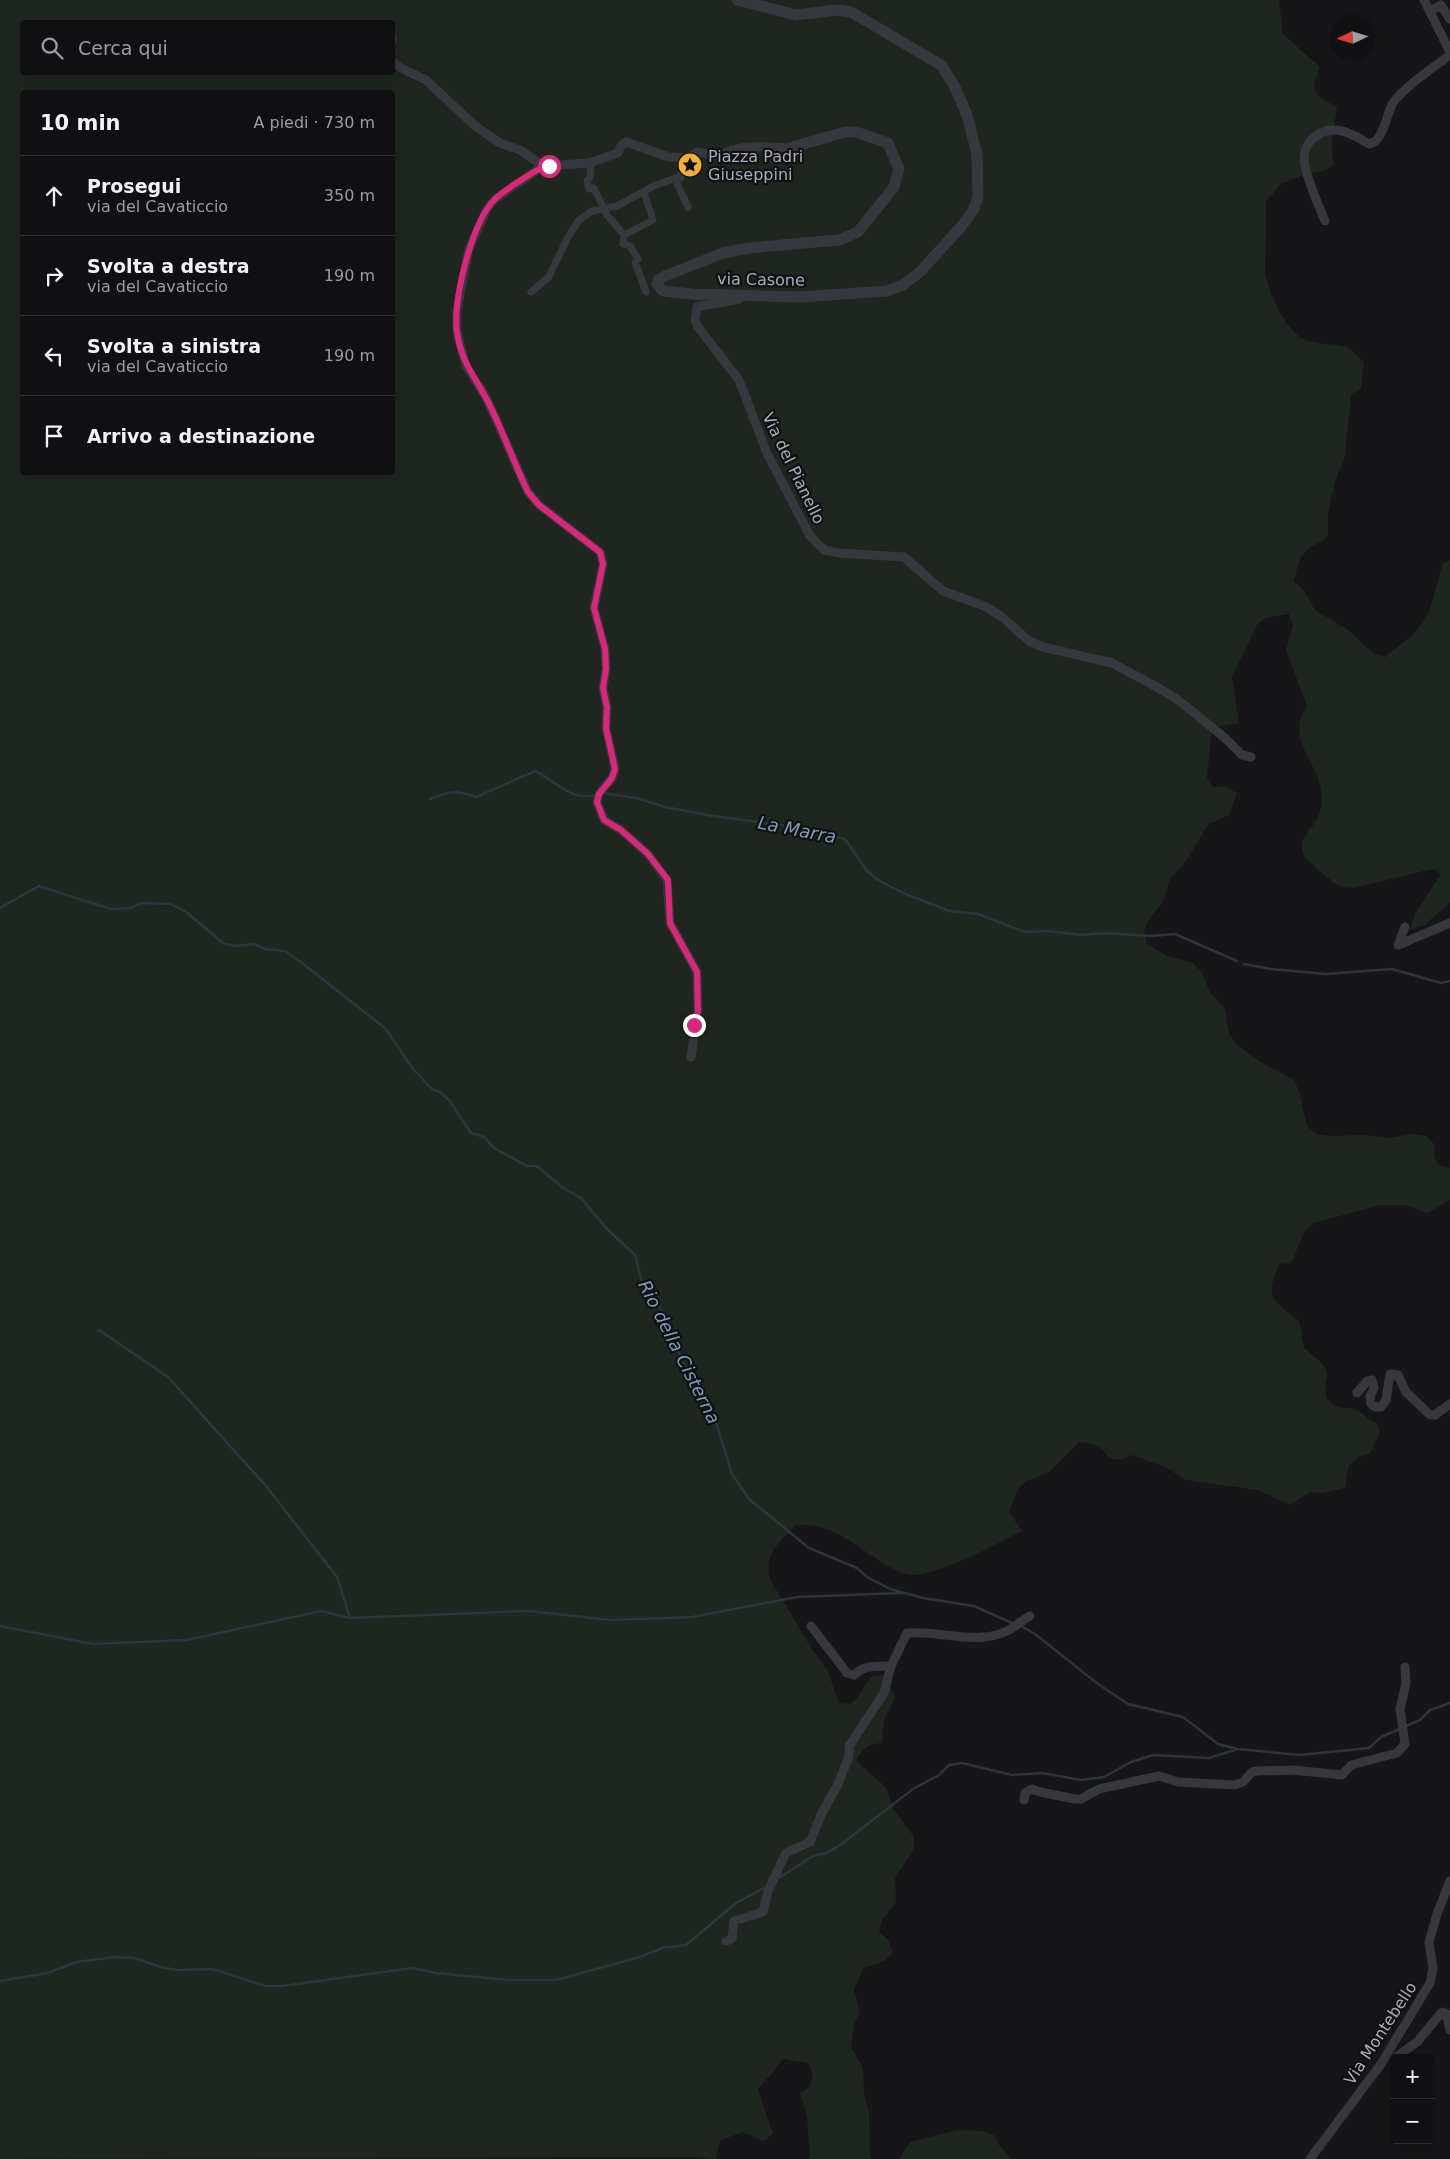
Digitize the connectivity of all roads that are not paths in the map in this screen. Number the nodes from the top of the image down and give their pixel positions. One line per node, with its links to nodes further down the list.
1 (737, 0): 19 (street, via Casone)
2 (1424, 0): 3 (street)
3 (1430, 11): 4 (street); 5 (street)
4 (1450, 19)
5 (1450, 54): 15 (street)
6 (395, 63): 10 (street)
7 (790, 148): 8 (street, via Casone); 19 (street, via Casone)
8 (697, 152): 9 (street, via Casone); 11 (street)
9 (591, 162): 10 (street); 14 (street)
10 (543, 166): 23 (street)
11 (681, 175): 12 (street); 13 (street)
12 (644, 193): 14 (street); 16 (street)
13 (688, 207)
14 (604, 209): 16 (street); 17 (street)
15 (1325, 221)
16 (624, 235): 18 (street)
17 (531, 292)
18 (646, 292)
19 (752, 297): 20 (street, Via del Pianello)
20 (1251, 757)
21 (1450, 923): 22 (street)
22 (1405, 927)
23 (691, 1057)
24 (1357, 1393): 25 (street)
25 (1450, 1404)
26 (1026, 1618): 28 (street)
27 (811, 1626): 28 (street)
28 (891, 1666): 32 (street)
29 (1405, 1667): 30 (street)
30 (1024, 1800)
31 (1450, 1882): 36 (street, Via Montebello)
32 (726, 1941)
33 (1450, 2030): 34 (street)
34 (1400, 2054)
35 (1390, 2060): 36 (street)
36 (1379, 2065): 37 (street, Via Montebello)
37 (1310, 2159)

